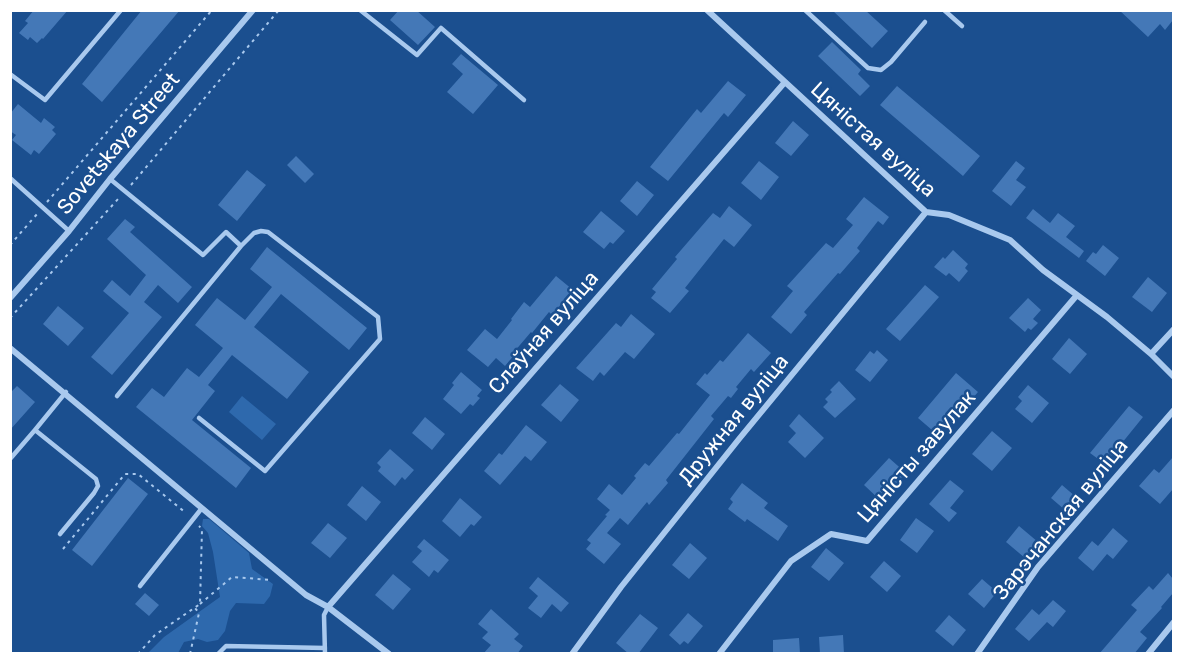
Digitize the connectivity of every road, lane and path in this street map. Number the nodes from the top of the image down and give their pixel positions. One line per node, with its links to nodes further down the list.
1 (121, 10): 11 (lane)
2 (212, 10): 17 (path)
3 (254, 10): 15 (street, Sovetskaya Street)
4 (279, 10): 16 (path)
5 (360, 10): 13 (lane)
6 (707, 10): 12 (street, Цяністая вуліца)
7 (805, 10): 9 (lane)
8 (944, 10): 10 (lane)
9 (925, 22)
10 (962, 26)
11 (10, 74)
12 (785, 82): 18 (street, Цяністая вуліца); 42 (street, Слаўная вуліца)
13 (524, 100)
14 (10, 178): 17 (lane)
15 (110, 179): 16 (lane); 19 (street, Sovetskaya Street)
16 (126, 191): 21 (lane); 24 (path)
17 (43, 207): 19 (lane); 20 (path)
18 (926, 212): 22 (street, Цяністая вуліца); 50 (street, Дружная вуліца)
19 (69, 231): 23 (street, Sovetskaya Street)
20 (10, 245)
21 (241, 246): 30 (lane); 32 (lane)
22 (1077, 295): 27 (street, Цяністая вуліца); 51 (street, Цяністы завулак)
23 (10, 298)
24 (10, 318)
25 (1173, 329): 27 (street)
26 (10, 348): 29 (street)
27 (1151, 354): 28 (street, Цяністая вуліца)
28 (1173, 377)
29 (66, 392): 33 (lane); 35 (street)
30 (117, 396)
31 (1173, 410): 52 (street, Зарэчанская вуліца)
32 (199, 418)
33 (34, 430): 34 (lane); 37 (lane)
34 (10, 459)
35 (202, 508): 36 (lane); 42 (street)
36 (194, 519): 38 (path); 40 (lane); 41 (path)
37 (60, 534)
38 (63, 549)
39 (274, 580): 41 (path)
40 (140, 586)
41 (200, 604): 43 (path)
42 (328, 607): 45 (lane); 49 (street)
43 (195, 608): 46 (path); 47 (path)
44 (1173, 622): 53 (street)
45 (325, 651): 48 (lane)
46 (138, 654)
47 (190, 654)
48 (218, 654)
49 (389, 654)
50 (572, 654)
51 (720, 654)
52 (977, 654)
53 (1148, 654)

